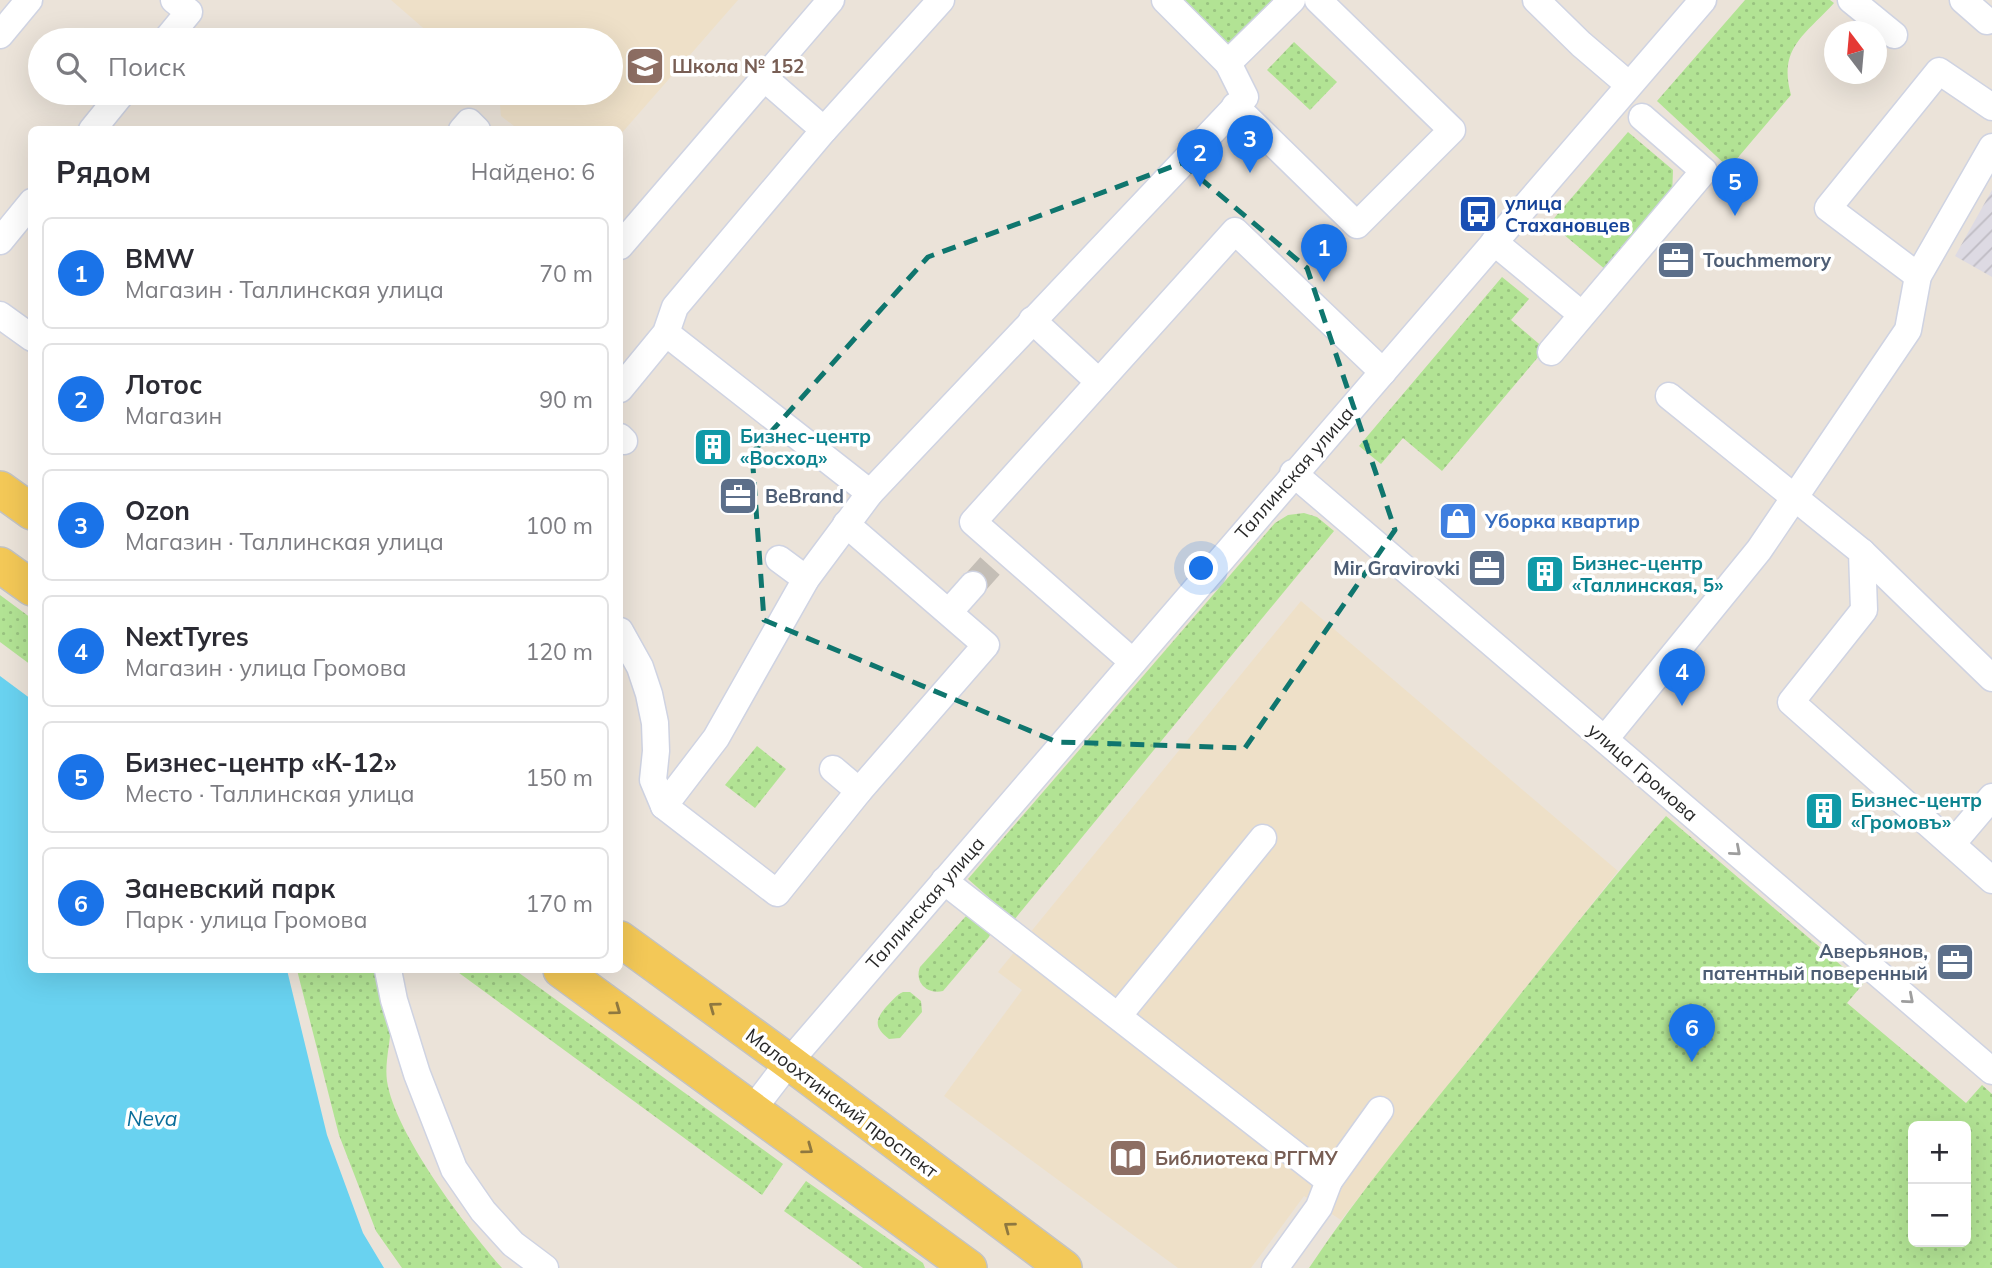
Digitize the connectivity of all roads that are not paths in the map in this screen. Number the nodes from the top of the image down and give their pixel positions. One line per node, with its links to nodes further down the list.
1 (29, 0): 13 (street)
2 (174, 0): 14 (street)
3 (831, 0): 17 (street)
4 (941, 0): 24 (street)
5 (1165, 0): 16 (street)
6 (1292, 0): 16 (street)
7 (1318, 0): 20 (street)
8 (1536, 0): 18 (street)
9 (1703, 0): 18 (street, Таллинская улица)
10 (1852, 0): 15 (street)
11 (1963, 0): 12 (street)
12 (1987, 21)
13 (2, 27)
14 (176, 28)
15 (1894, 35)
16 (1228, 63): 20 (street)
17 (763, 77): 24 (street); 28 (street)
18 (1629, 85): 29 (street, Таллинская улица)
19 (112, 105): 23 (street)
20 (1235, 106): 33 (street)
21 (1992, 107): 30 (street)
22 (1642, 117): 32 (street)
23 (95, 126)
24 (824, 130): 34 (street)
25 (1992, 147): 30 (street)
26 (28, 207): 27 (street)
27 (0, 241)
28 (623, 242)
29 (1494, 242): 32 (street); 37 (street, Таллинская улица)
30 (1918, 276): 44 (street)
31 (0, 314): 35 (street)
32 (1581, 314): 36 (street)
33 (1032, 320): 39 (street); 43 (street)
34 (666, 333): 38 (street); 43 (street)
35 (28, 335)
36 (1551, 352)
37 (1383, 372): 39 (street); 41 (street, Таллинская улица)
38 (625, 373)
39 (1099, 382): 55 (street)
40 (1669, 396): 44 (street)
41 (1293, 473): 55 (street, Таллинская улица); 57 (street, улица Громова)
42 (0, 489): 45 (main road)
43 (870, 493): 46 (street)
44 (1793, 498): 47 (street); 57 (street)
45 (28, 509)
46 (846, 524): 50 (street); 53 (street)
47 (1862, 552): 56 (street); 63 (street)
48 (779, 559): 50 (street)
49 (0, 565): 51 (main road)
50 (806, 579): 61 (street)
51 (28, 585)
52 (973, 585): 53 (street)
53 (949, 612): 59 (street)
54 (623, 636): 61 (street)
55 (1133, 662): 65 (street, Таллинская улица)
56 (1992, 678)
57 (1605, 739): 71 (street, улица Громова, one-way to 71)
58 (833, 769): 59 (street)
59 (859, 791): 61 (street)
60 (1992, 797): 63 (street)
61 (664, 806)
62 (1263, 838): 69 (street)
63 (1952, 844): 64 (street)
64 (1992, 880)
65 (944, 881): 69 (street); 70 (street, Таллинская улица)
66 (623, 941): 70 (main road, Малоохтинский проспект, one-way to 66)
67 (389, 973): 75 (street)
68 (565, 973): 72 (main road, one-way to 72)
69 (1118, 1016): 74 (street)
70 (789, 1062): 72 (street, Таллинская улица); 77 (main road, Малоохтинский проспект, one-way to 70)
71 (1992, 1071)
72 (753, 1109): 76 (main road, one-way to 76)
73 (1380, 1110): 74 (street)
74 (1329, 1181): 78 (street)
75 (545, 1268)
76 (969, 1268)
77 (1064, 1268)
78 (1275, 1268)

